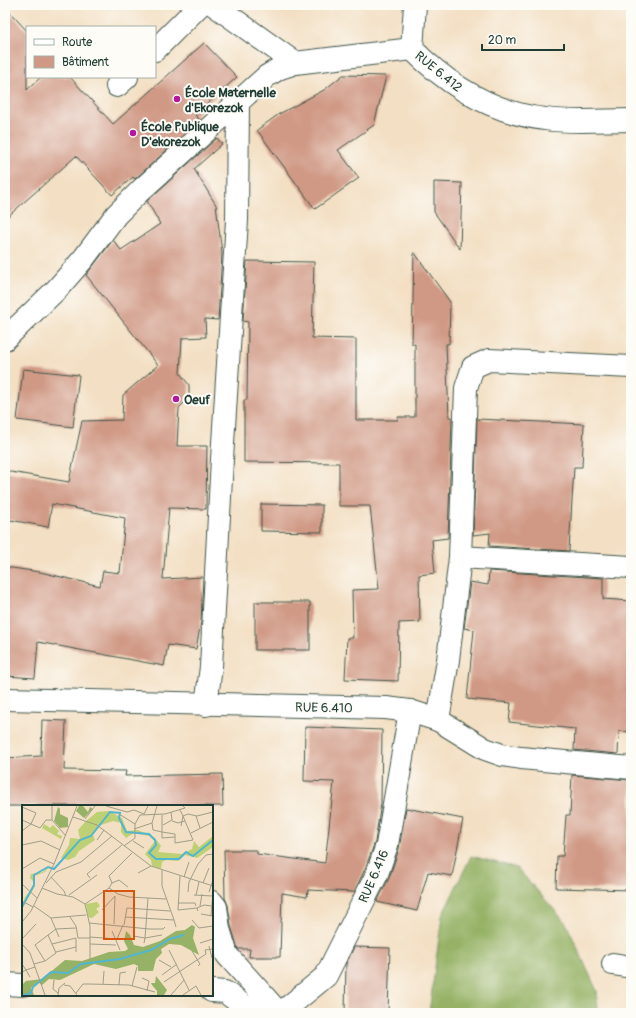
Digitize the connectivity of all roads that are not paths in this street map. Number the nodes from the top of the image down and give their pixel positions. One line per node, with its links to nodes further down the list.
1 (200, 5): 4 (street)
2 (214, 5): 6 (street)
3 (415, 5): 5 (street)
4 (156, 49)
5 (412, 49): 6 (street, RUE 6.412); 8 (street, RUE 6.412)
6 (294, 63): 7 (street, RUE 6.412)
7 (238, 103): 9 (street, RUE 6.412); 14 (street)
8 (631, 120)
9 (5, 339)
10 (631, 368): 11 (street)
11 (460, 557): 12 (street); 16 (street)
12 (631, 567)
13 (5, 699): 14 (street, RUE 6.410)
14 (206, 705): 15 (street, RUE 6.410)
15 (410, 711): 16 (street, RUE 6.410); 23 (street, RUE 6.416)
16 (438, 720): 17 (street, RUE 6.410)
17 (631, 768)
18 (213, 903): 23 (street)
19 (5, 984): 20 (street)
20 (22, 985)
21 (213, 991): 22 (street)
22 (275, 1013)
23 (280, 1013)

